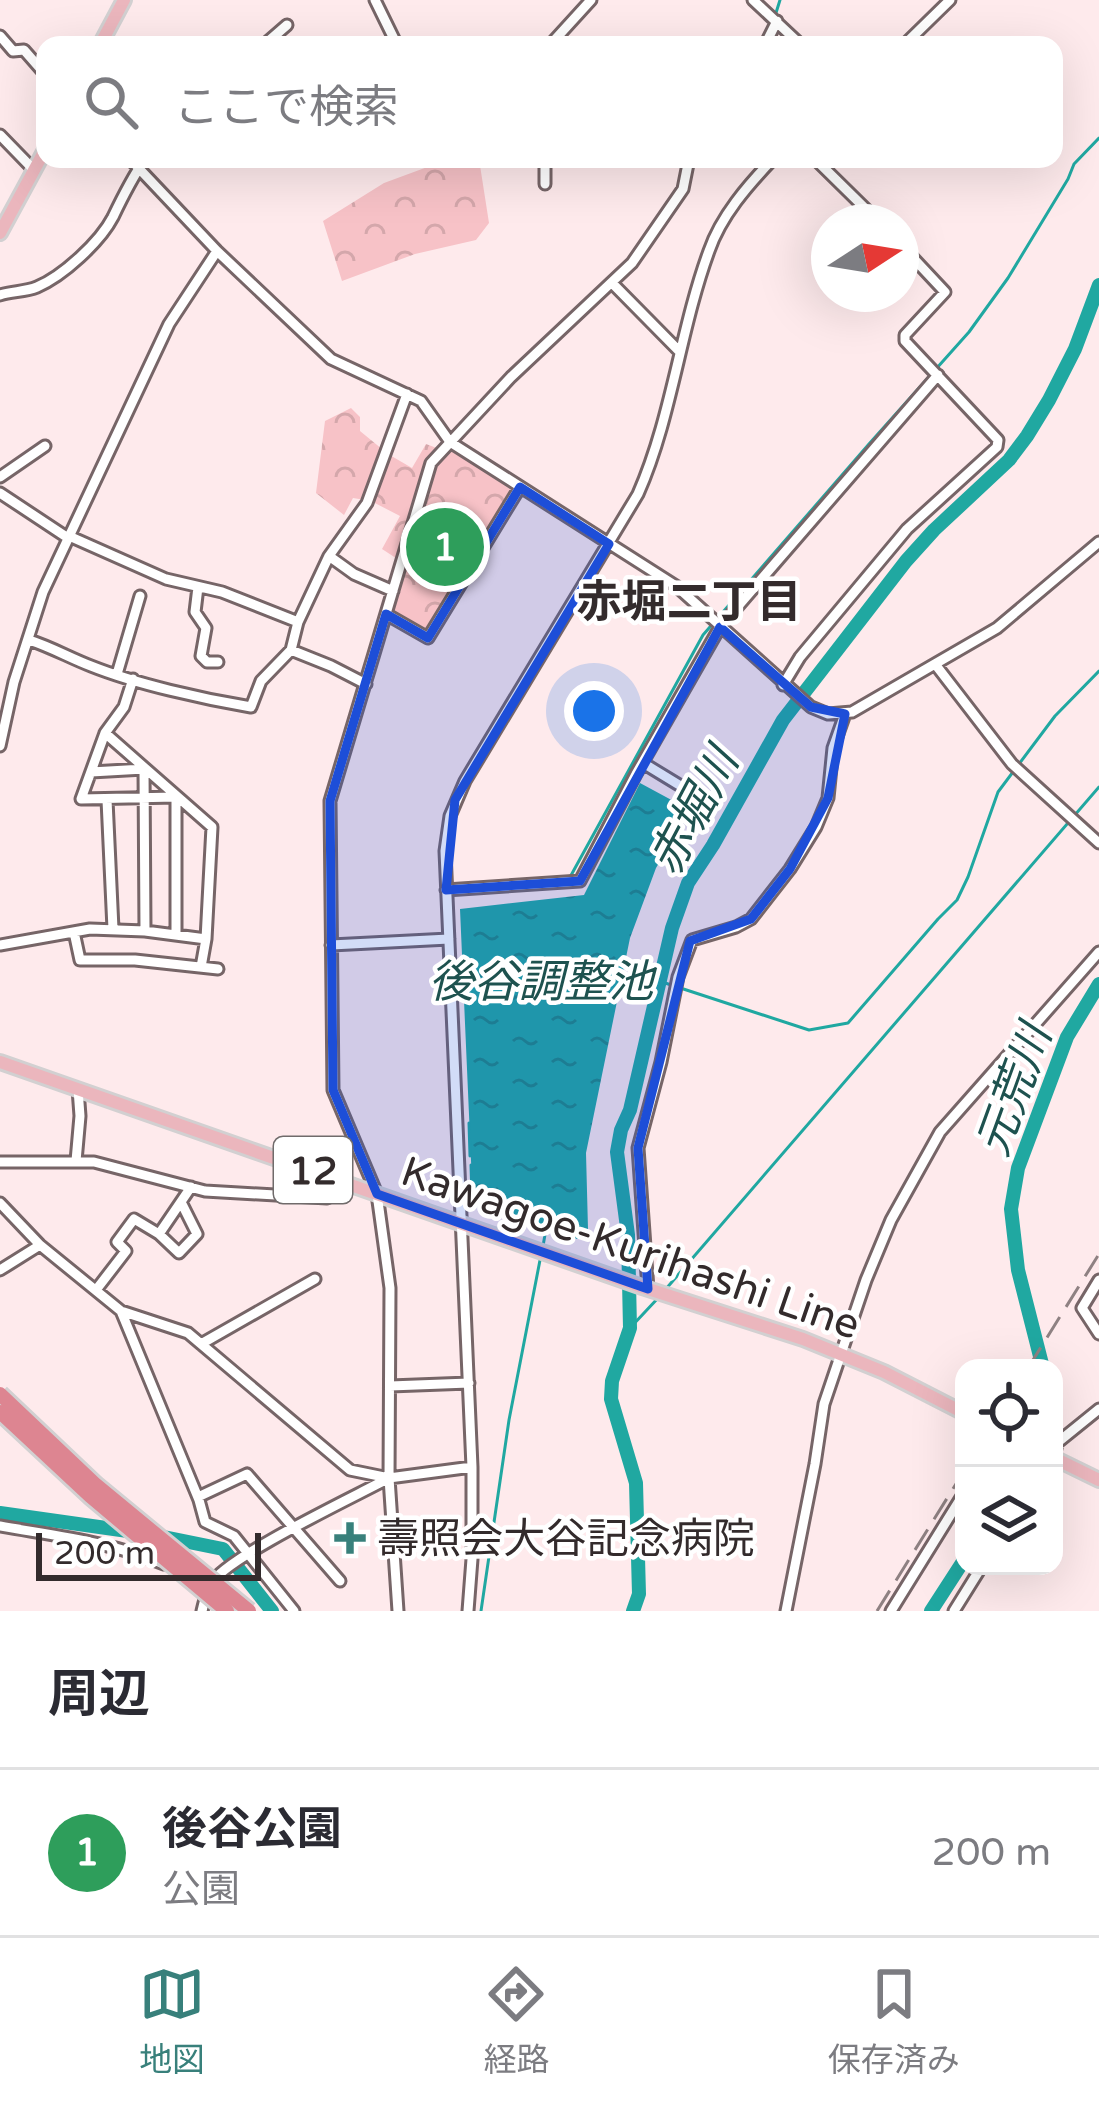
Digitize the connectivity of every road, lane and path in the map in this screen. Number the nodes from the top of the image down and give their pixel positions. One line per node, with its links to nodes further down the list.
1 (375, 0): 9 (street)
2 (591, 0): 10 (street)
3 (753, 0): 6 (street)
4 (950, 0): 13 (street)
5 (118, 3): 8 (main road)
6 (777, 21): 11 (street); 12 (street)
7 (0, 36): 14 (street)
8 (104, 36)
9 (393, 36)
10 (558, 36)
11 (770, 36)
12 (792, 36)
13 (913, 36)
14 (36, 64)
15 (0, 135): 23 (street)
16 (36, 166): 23 (main road)
17 (139, 168): 30 (street)
18 (145, 168): 27 (street)
19 (544, 168): 24 (street)
20 (687, 168): 29 (street)
21 (765, 168): 31 (street)
22 (824, 168): 25 (street)
23 (34, 170): 26 (main road)
24 (545, 184)
25 (861, 204)
26 (0, 233)
27 (217, 250): 33 (street); 39 (street)
28 (919, 264): 32 (street)
29 (612, 283): 31 (street); 34 (street)
30 (0, 295)
31 (680, 352): 41 (street)
32 (938, 375): 48 (street); 56 (street)
33 (406, 394): 34 (street); 42 (street)
34 (450, 442): 37 (street); 44 (street)
35 (45, 446): 36 (street)
36 (0, 478)
37 (520, 487): 41 (street); 46 (street)
38 (0, 493): 39 (street)
39 (69, 537): 43 (street); 49 (street)
40 (1099, 542): 52 (street)
41 (609, 544): 48 (street); 68 (street)
42 (329, 556): 44 (street); 47 (street)
43 (198, 587): 47 (street); 51 (street)
44 (393, 591): 46 (street)
45 (140, 596): 53 (street)
46 (386, 614): 55 (street)
47 (298, 622): 50 (street)
48 (720, 627): 56 (street); 60 (street)
49 (29, 640): 53 (street); 59 (street)
50 (291, 650): 54 (street); 55 (street)
51 (218, 662)
52 (934, 664): 57 (street); 67 (street)
53 (118, 674): 54 (street)
54 (133, 679): 58 (street)
55 (366, 684): 76 (street)
56 (783, 685): 57 (street)
57 (844, 714): 95 (street)
58 (105, 734): 61 (street); 62 (street)
59 (0, 746)
60 (643, 764): 66 (street); 68 (street)
61 (144, 769): 62 (street); 63 (street); 64 (street)
62 (91, 772): 65 (street)
63 (176, 797): 64 (street); 72 (street); 73 (street)
64 (142, 799): 65 (street); 71 (street)
65 (107, 800): 69 (street)
66 (707, 802)
67 (1099, 843)
68 (446, 890): 74 (street)
69 (113, 929): 70 (street); 71 (street)
70 (74, 932): 75 (street); 78 (street)
71 (145, 932): 72 (street)
72 (176, 935): 73 (street)
73 (206, 939): 78 (street)
74 (448, 939): 76 (street); 89 (street)
75 (0, 945)
76 (331, 945): 86 (street)
77 (1099, 952): 100 (street)
78 (201, 967): 79 (street)
79 (218, 969)
80 (0, 1062): 81 (main road, Kawagoe-Kurihashi Line / 12)
81 (78, 1089): 82 (street); 84 (main road, Kawagoe-Kurihashi Line / 12)
82 (76, 1161): 83 (street); 85 (street)
83 (0, 1162)
84 (354, 1184): 85 (street); 86 (main road, Kawagoe-Kurihashi Line / 12)
85 (191, 1187): 87 (street)
86 (377, 1194): 89 (main road, Kawagoe-Kurihashi Line / 12); 102 (street)
87 (181, 1202): 90 (street); 90 (street)
88 (0, 1203): 91 (street)
89 (462, 1223): 95 (main road, Kawagoe-Kurihashi Line / 12); 101 (street)
90 (159, 1234): 96 (street)
91 (40, 1245): 92 (street); 96 (street)
92 (0, 1270)
93 (315, 1279): 99 (street)
94 (1099, 1280): 98 (street)
95 (645, 1288): 100 (main road, Kawagoe-Kurihashi Line / 12)
96 (96, 1290): 97 (street)
97 (121, 1311): 99 (street); 112 (street)
98 (1099, 1334)
99 (201, 1344): 110 (street)
100 (843, 1354): 104 (main road, Kawagoe-Kurihashi Line / 12); 126 (street)
101 (470, 1383): 102 (street); 109 (street)
102 (390, 1387): 110 (street)
103 (0, 1394): 122 (highway, bridge)
104 (955, 1409)
105 (1099, 1409): 107 (street)
106 (0, 1412): 121 (highway, bridge)
107 (1063, 1438)
108 (1063, 1462): 111 (main road)
109 (472, 1467): 110 (street); 125 (street)
110 (389, 1478): 115 (street); 124 (street)
111 (1099, 1480)
112 (198, 1497): 115 (street); 116 (street)
113 (955, 1508): 127 (street)
114 (0, 1526): 119 (street)
115 (293, 1529): 116 (street); 118 (street)
116 (249, 1553): 119 (street); 123 (street)
117 (976, 1575): 128 (street)
118 (340, 1581)
119 (211, 1583): 120 (street)
120 (202, 1611)
121 (227, 1611)
122 (249, 1611)
123 (294, 1611)
124 (398, 1611)
125 (468, 1611)
126 (786, 1611)
127 (891, 1611)
128 (954, 1611)

